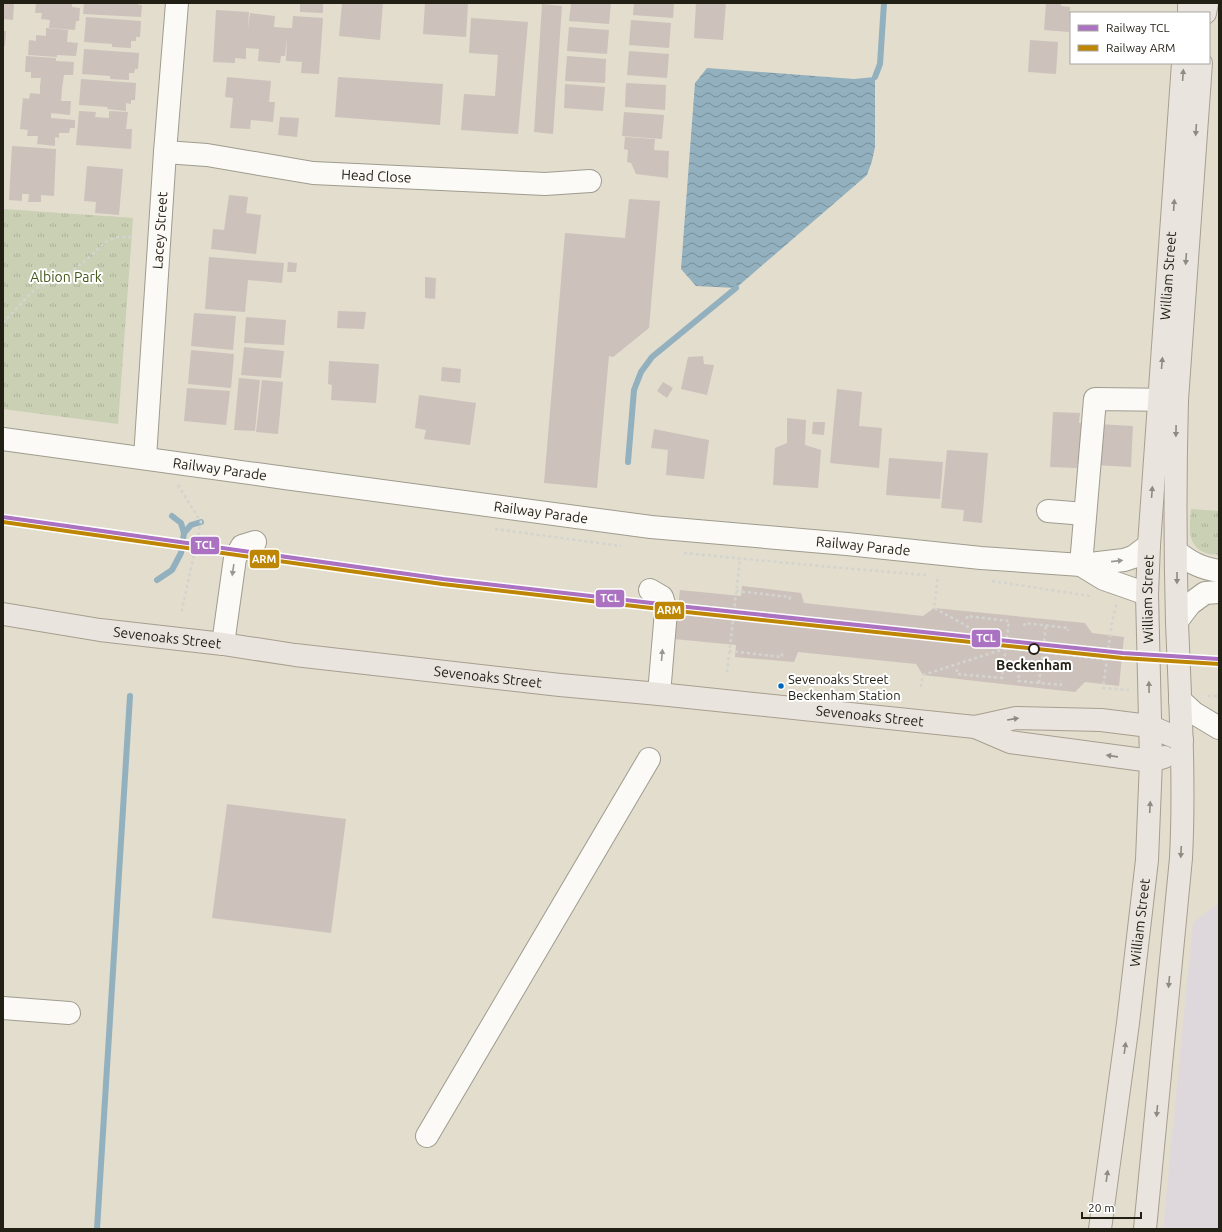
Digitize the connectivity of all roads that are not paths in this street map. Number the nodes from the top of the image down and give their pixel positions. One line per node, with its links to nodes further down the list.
1 (177, 3): 4 (street, Lacey Street)
2 (1183, 64): 6 (main road, William Street, one-way to 2)
3 (1201, 64): 6 (main road, William Street, one-way to 6)
4 (165, 152): 5 (street, Head Close); 8 (street, Lacey Street)
5 (590, 181)
6 (1168, 400): 10 (street); 12 (main road, William Street, one-way to 6); 13 (main road, William Street, one-way to 13)
7 (3, 439): 8 (street, Railway Parade)
8 (145, 458): 14 (street, Railway Parade)
9 (1048, 511): 10 (street)
10 (1085, 514): 14 (street)
11 (255, 542): 21 (street, one-way to 21)
12 (1149, 545): 14 (street, Railway Parade, one-way to 12); 18 (main road, William Street)
13 (1177, 552): 15 (street); 20 (main road, William Street, one-way to 20)
14 (1081, 565): 18 (street, Railway Parade)
15 (1219, 571)
16 (650, 590): 22 (street, one-way to 16)
17 (1219, 592): 20 (street)
18 (1147, 594): 24 (main road, William Street, one-way to 18)
19 (3, 614): 21 (main road, Sevenoaks Street)
20 (1177, 621): 23 (main road, William Street)
21 (223, 644): 22 (main road, Sevenoaks Street)
22 (658, 694): 25 (main road, Sevenoaks Street)
23 (1180, 700): 26 (street); 27 (main road, William Street)
24 (1149, 726): 25 (main road, Sevenoaks Street, one-way to 24); 27 (main road, Sevenoaks Street); 29 (main road, William Street)
25 (975, 727): 29 (main road, Sevenoaks Street, one-way to 25)
26 (1219, 728)
27 (1182, 745): 29 (main road, Sevenoaks Street); 34 (main road, William Street, one-way to 34)
28 (649, 759): 32 (street)
29 (1151, 761): 33 (main road, William Street, one-way to 29)
30 (3, 1008): 31 (street)
31 (69, 1012)
32 (426, 1136)
33 (1100, 1229)
34 (1145, 1229)

